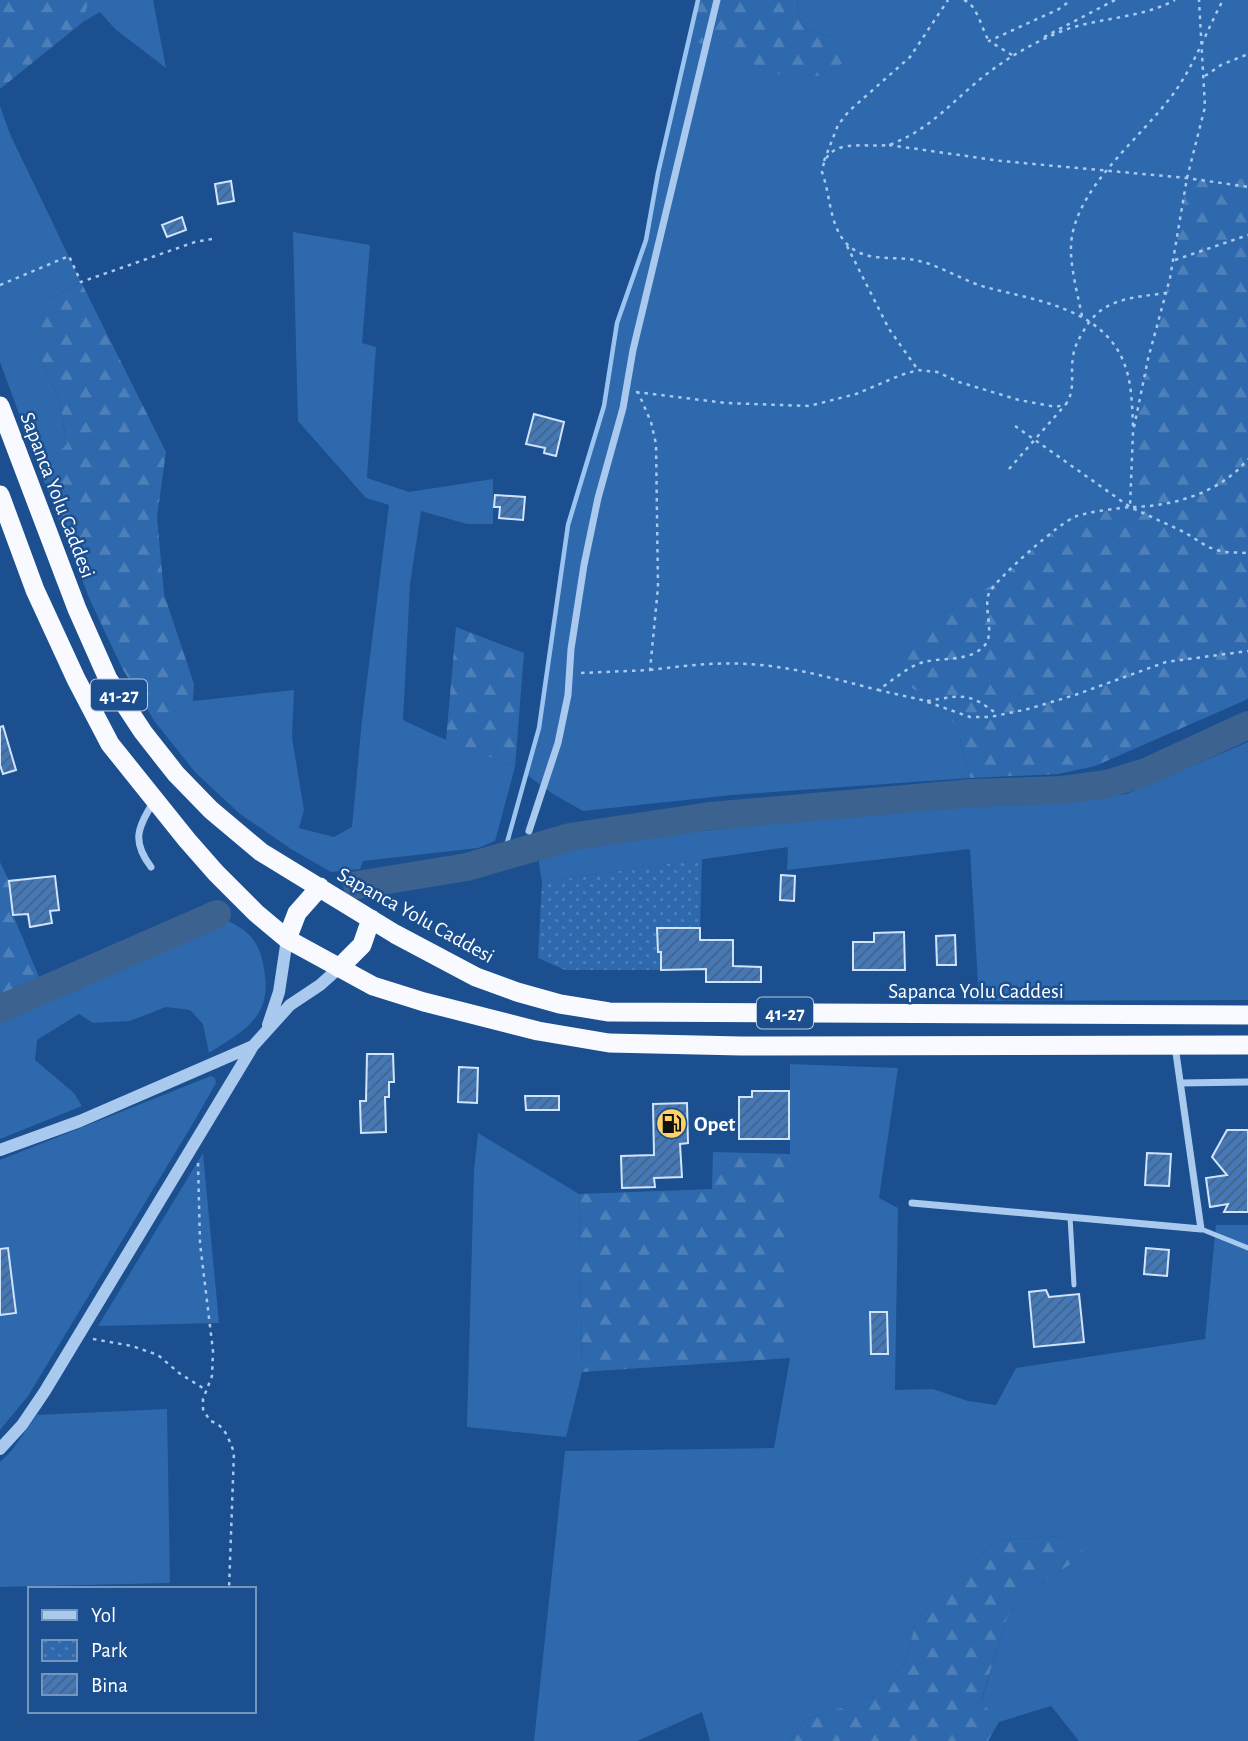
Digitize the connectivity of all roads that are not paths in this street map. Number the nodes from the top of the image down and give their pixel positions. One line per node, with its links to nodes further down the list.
1 (717, 0): 5 (street)
2 (0, 406): 7 (highway, Sapanca Yolu Caddesi / 41-27)
3 (0, 495): 4 (highway, 41-27)
4 (155, 799): 6 (street); 9 (highway)
5 (529, 831)
6 (151, 867)
7 (320, 887): 8 (highway, Sapanca Yolu Caddesi / 41-27); 9 (highway)
8 (371, 919): 10 (highway); 11 (highway, Sapanca Yolu Caddesi / 41-27)
9 (287, 939): 10 (highway); 12 (street)
10 (339, 968): 12 (street); 13 (highway)
11 (1248, 1015)
12 (267, 1029): 15 (street)
13 (1175, 1045): 14 (highway); 17 (street)
14 (1248, 1045)
15 (253, 1046): 18 (street); 24 (street)
16 (1248, 1082): 17 (street)
17 (1181, 1083): 21 (street)
18 (0, 1150)
19 (912, 1203): 20 (street)
20 (1070, 1217): 21 (street); 23 (lane)
21 (1201, 1229): 22 (lane)
22 (1248, 1248)
23 (1074, 1285)
24 (0, 1449)

